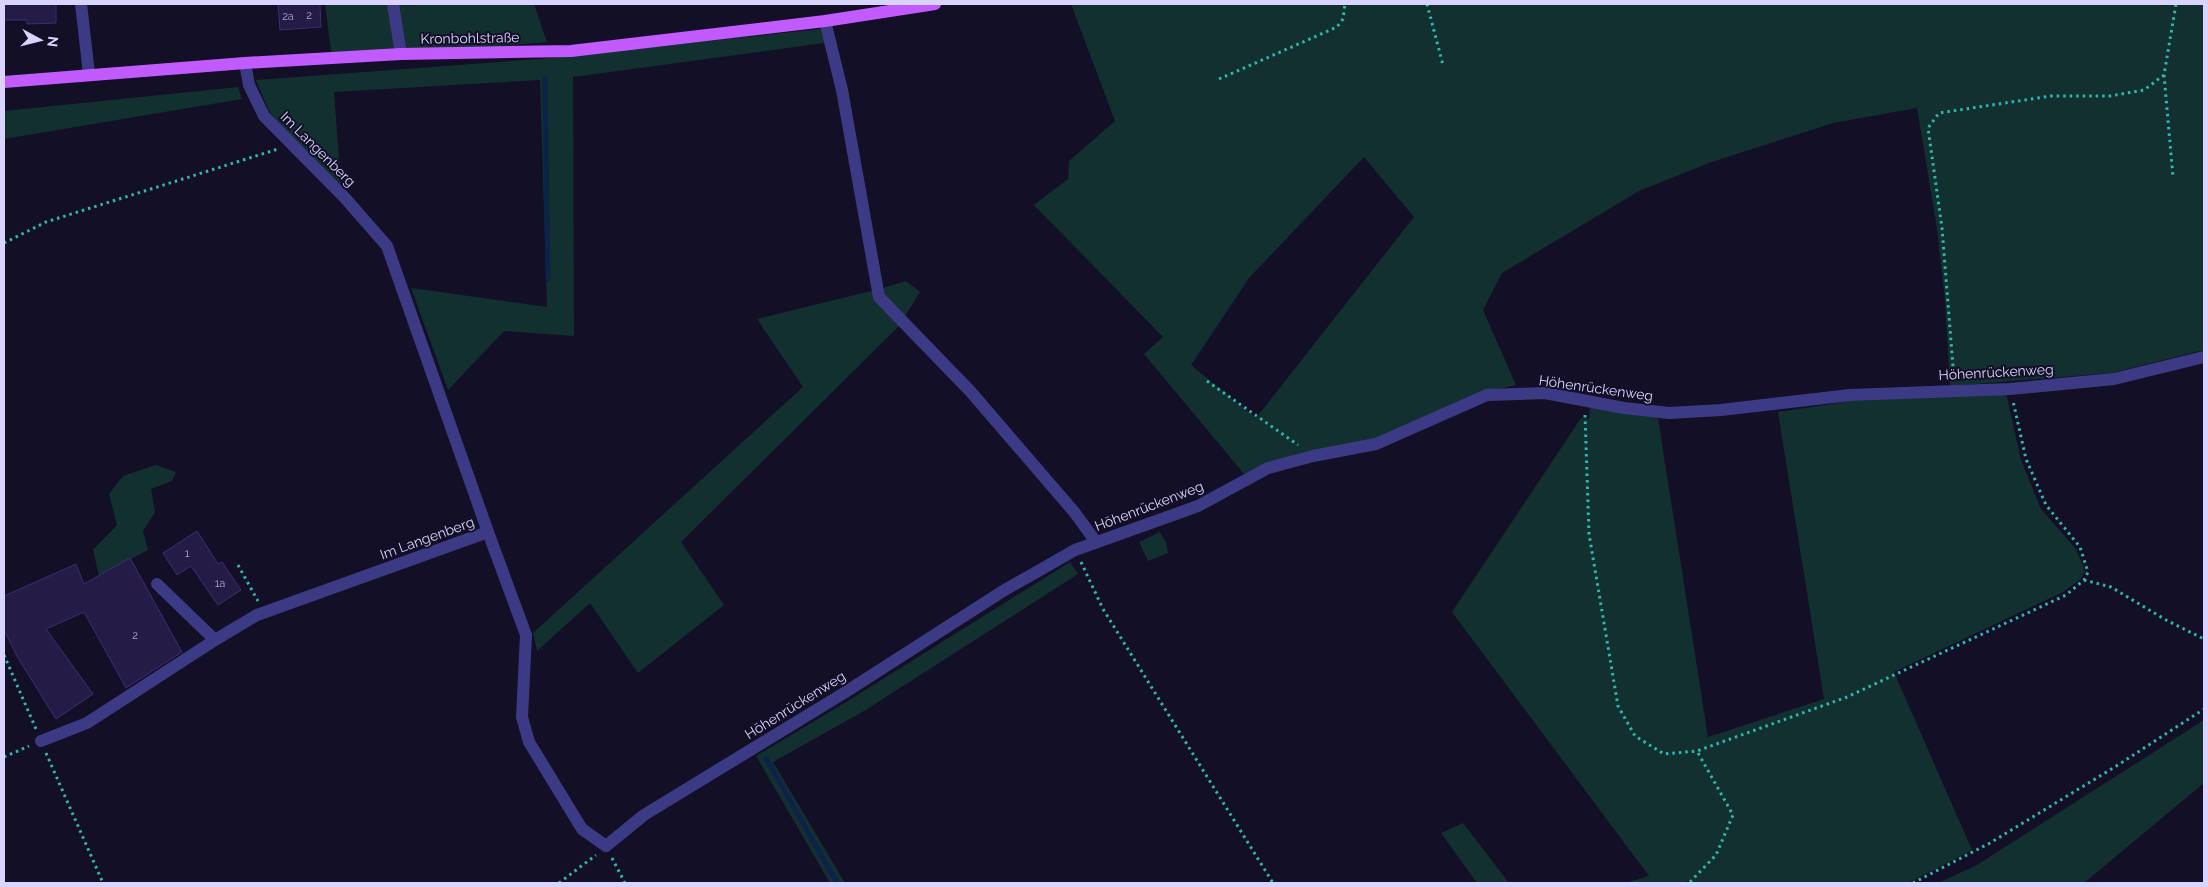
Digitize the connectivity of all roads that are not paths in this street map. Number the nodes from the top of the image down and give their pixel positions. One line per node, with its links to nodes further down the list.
1 (81, 4): 7 (street)
2 (393, 4): 5 (street)
3 (935, 4): 4 (main road, Kronbohlstraße)
4 (825, 22): 5 (main road, Kronbohlstraße); 11 (street)
5 (400, 54): 6 (main road, Kronbohlstraße)
6 (245, 63): 7 (main road, Kronbohlstraße); 10 (street, Im Langenberg)
7 (89, 74): 8 (main road, Kronbohlstraße)
8 (4, 82)
9 (2204, 357): 11 (street, Höhenrückenweg)
10 (488, 532): 11 (street, Höhenrückenweg); 13 (street, Im Langenberg)
11 (1096, 542)
12 (157, 584): 13 (street)
13 (215, 640): 14 (street, Im Langenberg)
14 (41, 741)

